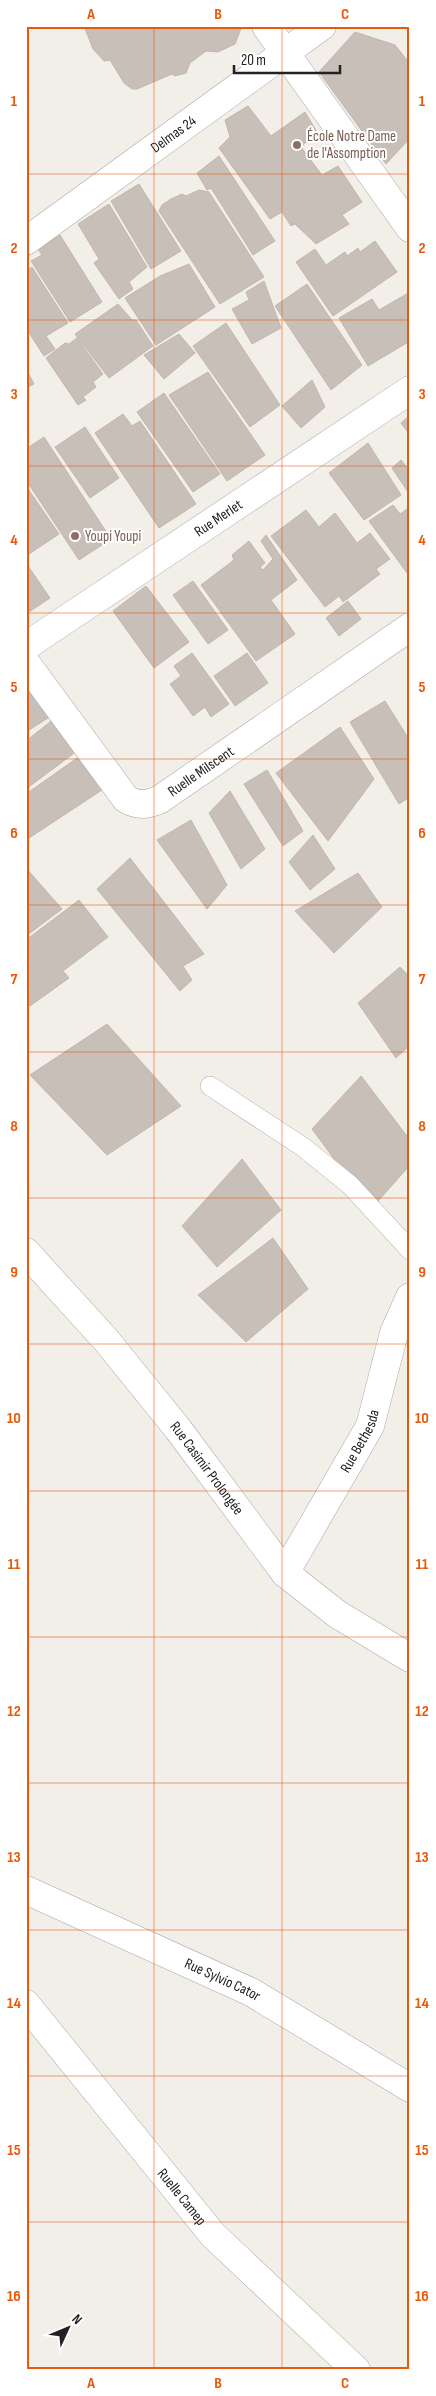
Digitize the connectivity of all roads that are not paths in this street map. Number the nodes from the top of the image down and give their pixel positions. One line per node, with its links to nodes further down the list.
1 (266, 26): 3 (street)
2 (322, 26): 3 (street, Delmas 24)
3 (284, 54): 4 (street); 5 (street, Delmas 24)
4 (410, 228)
5 (26, 241)
6 (410, 390): 8 (street, Rue Merlet)
7 (410, 627): 9 (street, Ruelle Milscent)
8 (26, 646)
9 (26, 663)
10 (210, 1086): 11 (lane)
11 (410, 1250)
12 (26, 1252): 14 (street, Rue Casimir Prolongée)
13 (410, 1298): 14 (street, Rue Bethesda)
14 (285, 1573): 15 (street, Rue Casimir Prolongée)
15 (410, 1658)
16 (26, 1890): 18 (street, Rue Sylvio Cator)
17 (26, 2004): 19 (street, Ruelle Camep)
18 (410, 2088)
19 (356, 2370)

